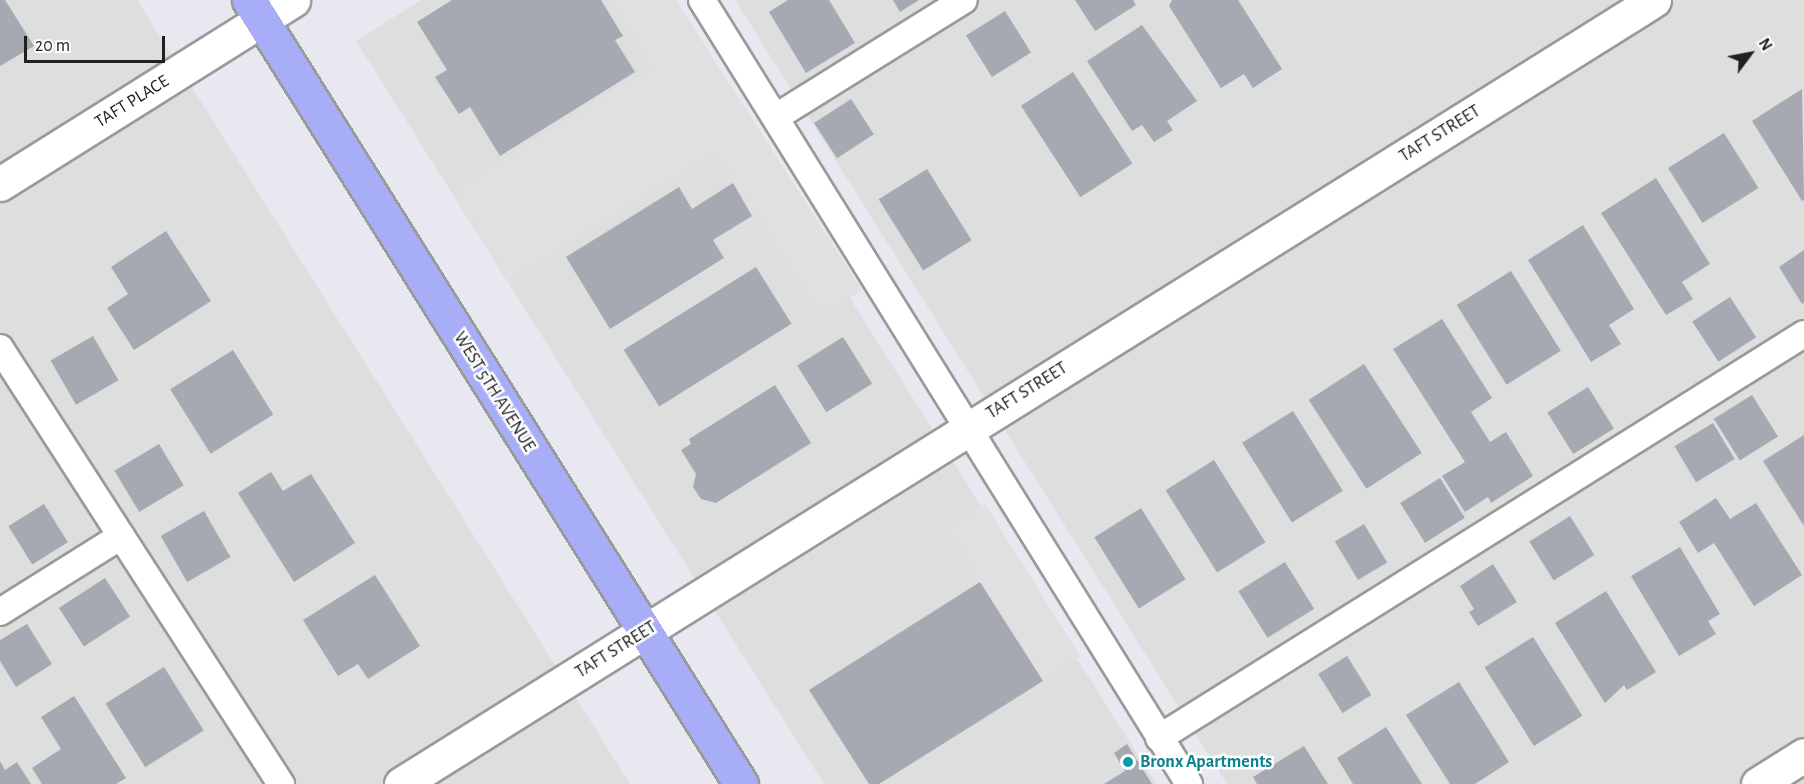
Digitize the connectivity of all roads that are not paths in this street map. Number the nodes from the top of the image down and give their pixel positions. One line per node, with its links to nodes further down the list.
1 (293, 0): 5 (street, TAFT PLACE)
2 (702, 0): 6 (lane)
3 (964, 0): 6 (lane)
4 (1654, 0): 10 (street, TAFT STREET)
5 (255, 10): 7 (street, TAFT PLACE); 13 (main road, WEST 5TH AVENUE)
6 (776, 117): 10 (lane)
7 (0, 184)
8 (1804, 334): 14 (lane)
9 (0, 348): 11 (lane)
10 (970, 427): 13 (street, TAFT STREET); 14 (lane)
11 (121, 536): 12 (lane); 16 (lane)
12 (0, 612)
13 (645, 632): 17 (street, TAFT STREET); 18 (main road, WEST 5TH AVENUE)
14 (1159, 738): 19 (lane)
15 (1804, 755): 20 (street)
16 (281, 784)
17 (401, 784)
18 (741, 784)
19 (1189, 784)
20 (1758, 784)

